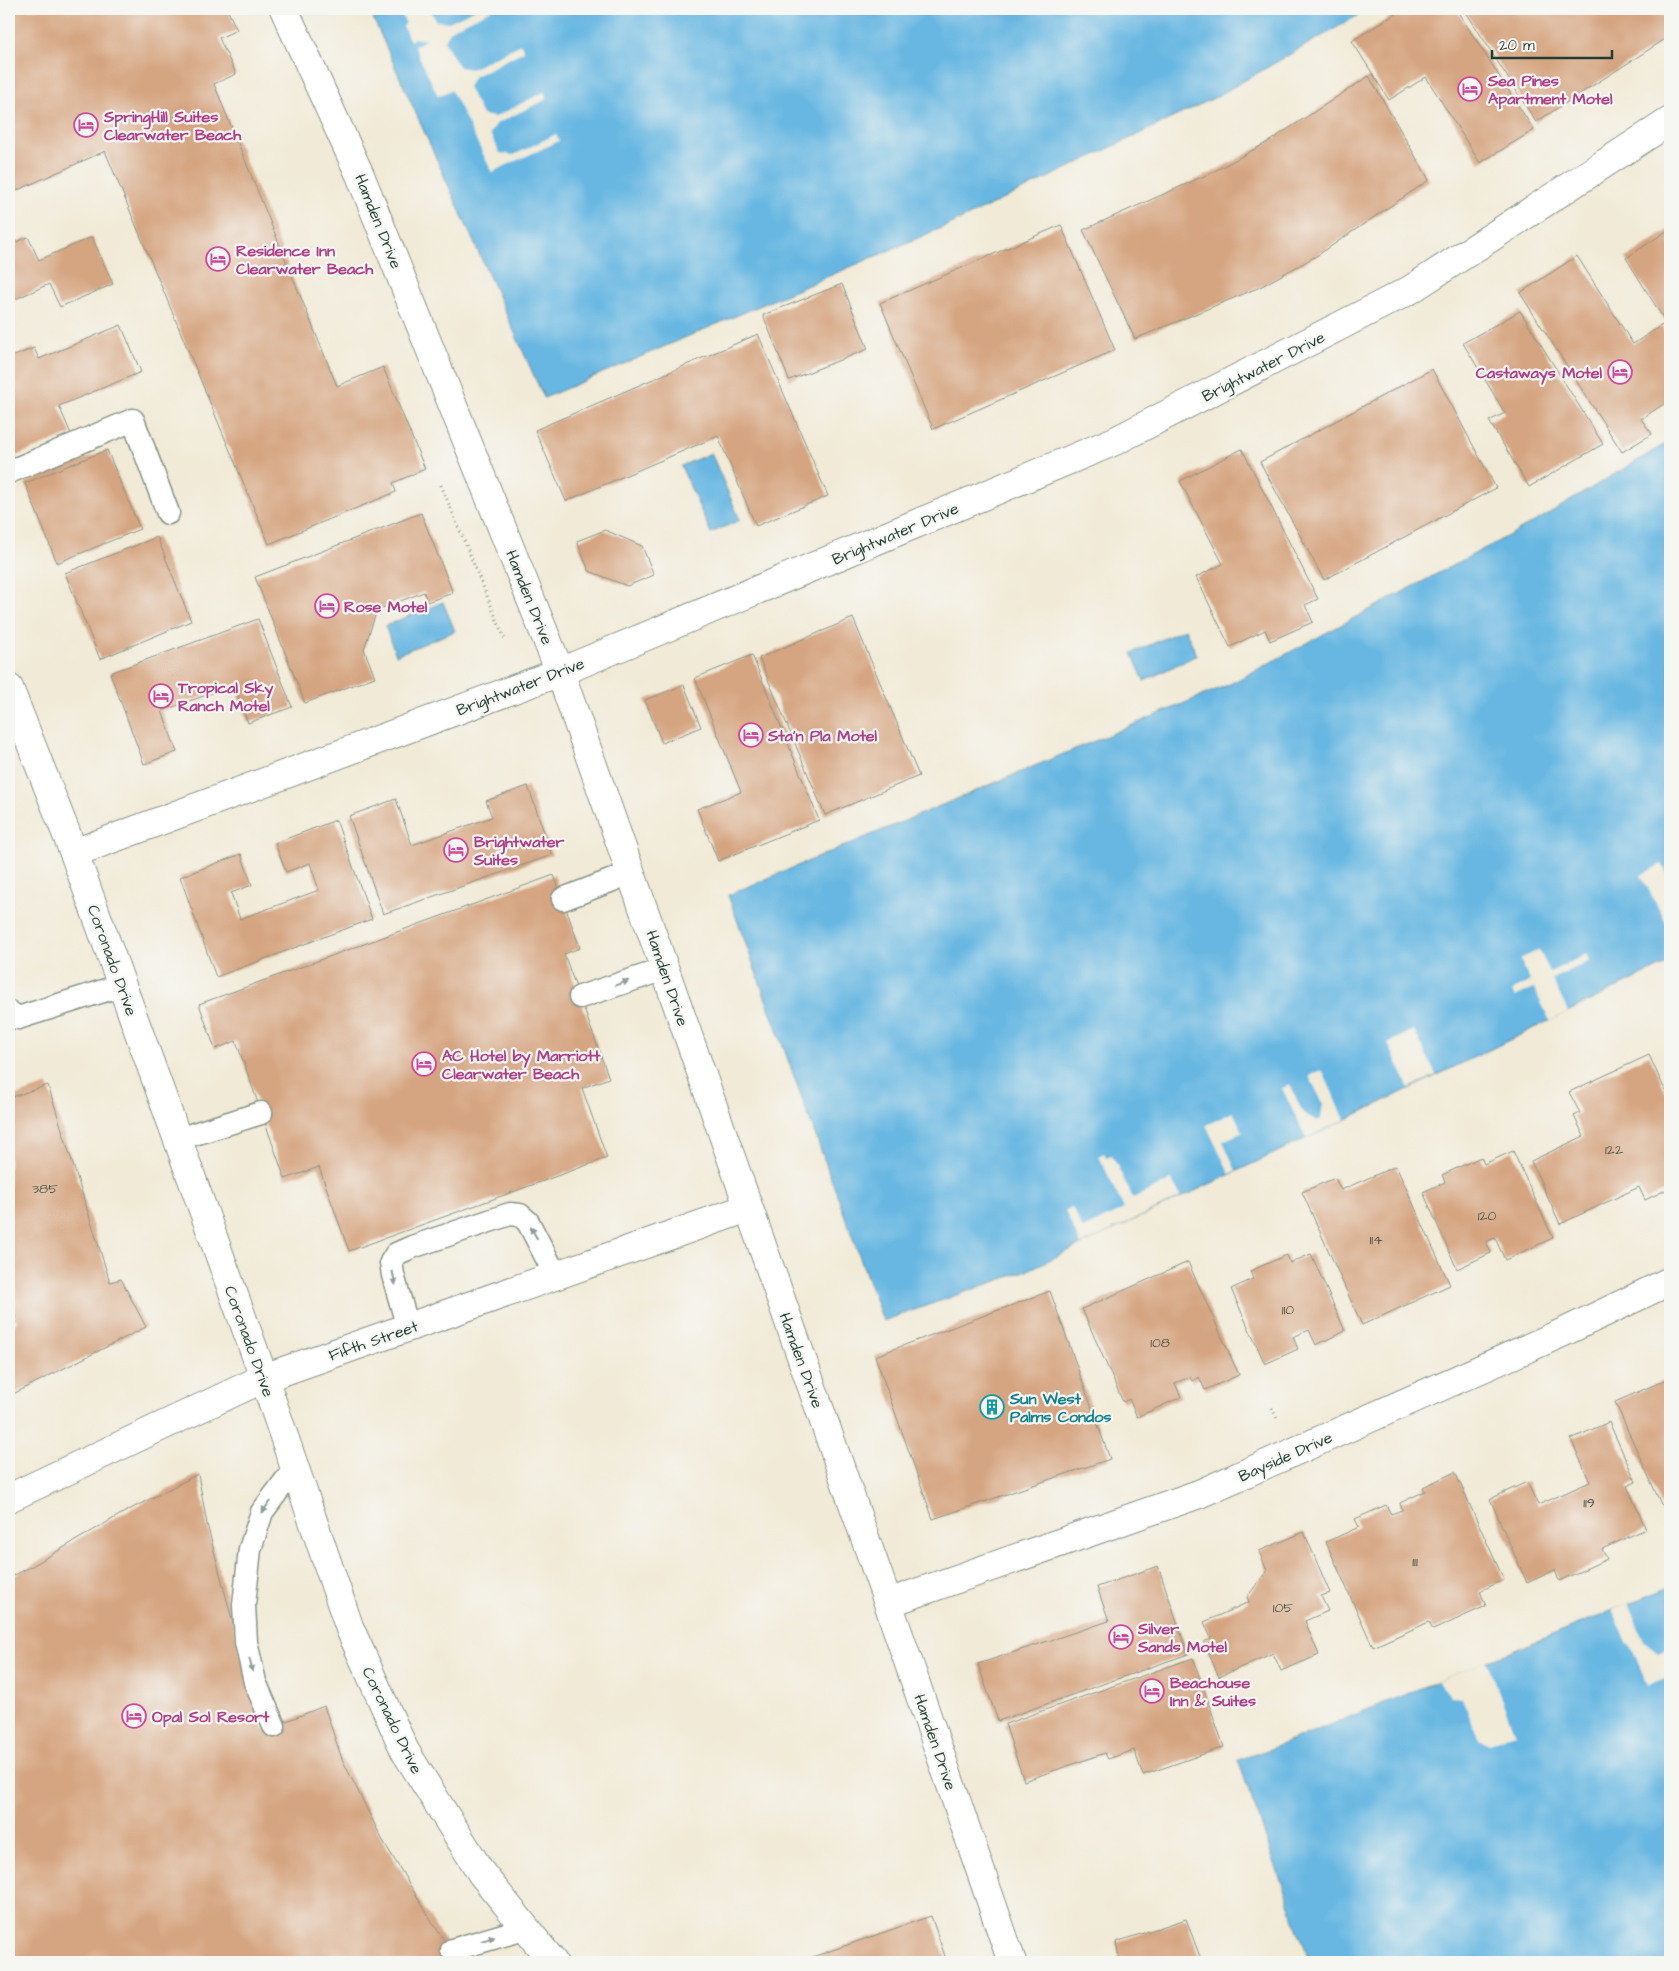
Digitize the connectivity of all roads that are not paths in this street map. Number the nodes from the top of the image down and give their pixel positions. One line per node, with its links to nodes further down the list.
1 (284, 9): 5 (street, Hamden Drive)
2 (1670, 121): 5 (street, Brightwater Drive)
3 (9, 472): 4 (lane)
4 (168, 513)
5 (560, 672): 7 (street, Brightwater Drive); 8 (street, Hamden Drive)
6 (9, 688): 7 (street, Coronado Drive)
7 (74, 853): 11 (street, Coronado Drive)
8 (631, 873): 9 (lane); 10 (street, Hamden Drive)
9 (563, 899)
10 (664, 969): 12 (lane, one-way to 10); 16 (street, Hamden Drive)
11 (122, 985): 13 (lane); 15 (street, Coronado Drive)
12 (580, 998)
13 (9, 1012)
14 (261, 1113): 15 (lane)
15 (178, 1140): 20 (street, Coronado Drive)
16 (748, 1208): 17 (street, Fifth Street); 23 (street, Hamden Drive)
17 (556, 1276): 19 (street, Fifth Street); 19 (lane, one-way to 19)
18 (1670, 1281): 23 (street, Bayside Drive)
19 (408, 1328): 20 (street, Fifth Street)
20 (264, 1378): 21 (street, Coronado Drive); 22 (street, Fifth Street)
21 (295, 1468): 24 (lane, one-way to 24); 25 (street, Coronado Drive)
22 (9, 1498)
23 (888, 1603): 28 (street, Hamden Drive)
24 (274, 1726)
25 (524, 1928): 26 (lane, one-way to 25); 27 (street, Coronado Drive)
26 (452, 1950)
27 (552, 1962)
28 (1012, 1962)

